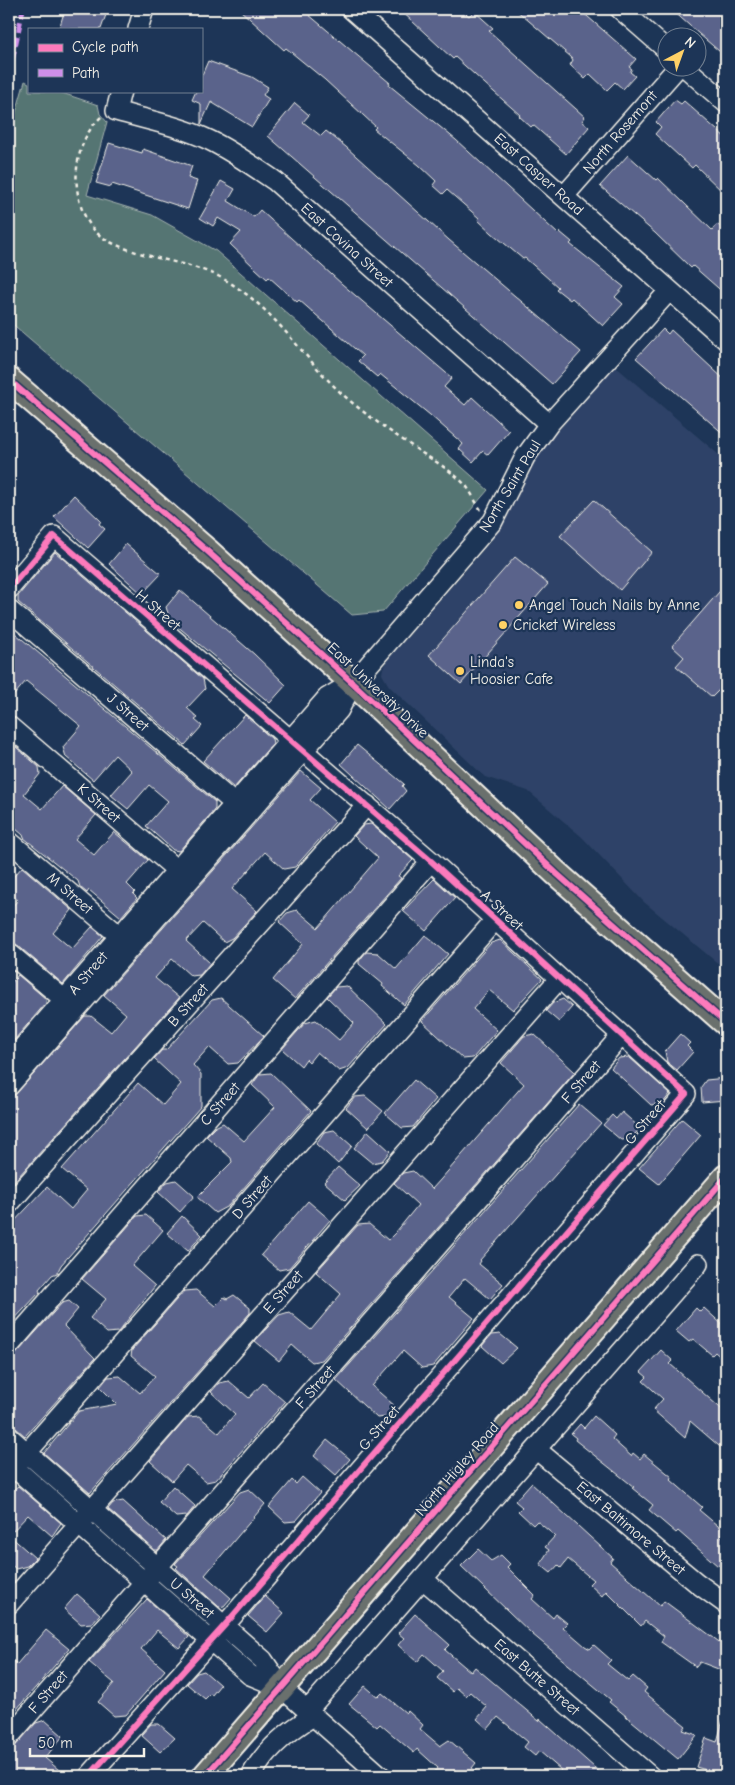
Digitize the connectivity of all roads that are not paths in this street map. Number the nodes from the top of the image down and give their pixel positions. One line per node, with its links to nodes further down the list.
1 (144, 9): 4 (street)
2 (352, 9): 10 (street, East Casper Road)
3 (620, 9): 5 (street)
4 (138, 28)
5 (658, 42)
6 (668, 78): 10 (street, North Rosemont)
7 (698, 78): 9 (street)
8 (121, 92): 14 (street, East Covina Street)
9 (726, 102)
10 (564, 196): 11 (street, East Casper Road)
11 (669, 290): 12 (street, East Casper Road); 14 (street, North Saint Paul)
12 (726, 340)
13 (9, 380): 17 (main road, East University Drive)
14 (550, 424): 17 (street, North Saint Paul)
15 (9, 589): 19 (street, H Street)
16 (9, 610): 21 (street, J Street)
17 (353, 683): 19 (street, A Street); 30 (main road, East University Drive)
18 (9, 726): 24 (street, K Street)
19 (297, 746): 20 (street, A Street); 21 (street, A Street)
20 (367, 805): 23 (street, A Street); 35 (street, B Street)
21 (240, 810): 24 (street, A Street)
22 (9, 841): 26 (street, M Street)
23 (431, 861): 25 (street, A Street); 37 (street, C Street)
24 (183, 875): 26 (street, A Street)
25 (495, 920): 28 (street, A Street); 40 (street, D Street)
26 (126, 941): 29 (street, A Street)
27 (9, 952): 29 (street)
28 (559, 979): 31 (street, A Street); 42 (street, E Street)
29 (70, 1005): 32 (street, A Street)
30 (726, 1023)
31 (620, 1037): 33 (street, A Street); 44 (street, F Street)
32 (11, 1073)
33 (686, 1094): 49 (street, G Street)
34 (726, 1177): 51 (main road, North Higley Road)
35 (9, 1204)
36 (698, 1264): 39 (street)
37 (9, 1346)
38 (9, 1438): 40 (street, U Street)
39 (537, 1450): 45 (street); 48 (street, East Baltimore Street)
40 (27, 1453): 41 (street, D Street); 42 (street, U Street)
41 (10, 1468): 43 (street, U Street)
42 (91, 1510): 43 (street, E Street); 44 (street, U Street)
43 (78, 1524): 46 (street, U Street); 47 (street, E Street)
44 (157, 1567): 46 (street, F Street); 49 (street, U Street)
45 (423, 1579): 52 (street); 58 (street, East Butte Street)
46 (144, 1582): 50 (street, U Street); 53 (street, F Street)
47 (9, 1604)
48 (726, 1604)
49 (224, 1626): 50 (street, G Street); 51 (street, U Street)
50 (211, 1641): 51 (street, U Street); 54 (street, G Street)
51 (282, 1688): 52 (street); 55 (main road, North Higley Road)
52 (310, 1713): 56 (street); 57 (street)
53 (9, 1737)
54 (89, 1776)
55 (205, 1776)
56 (251, 1776)
57 (381, 1776)
58 (650, 1776)

